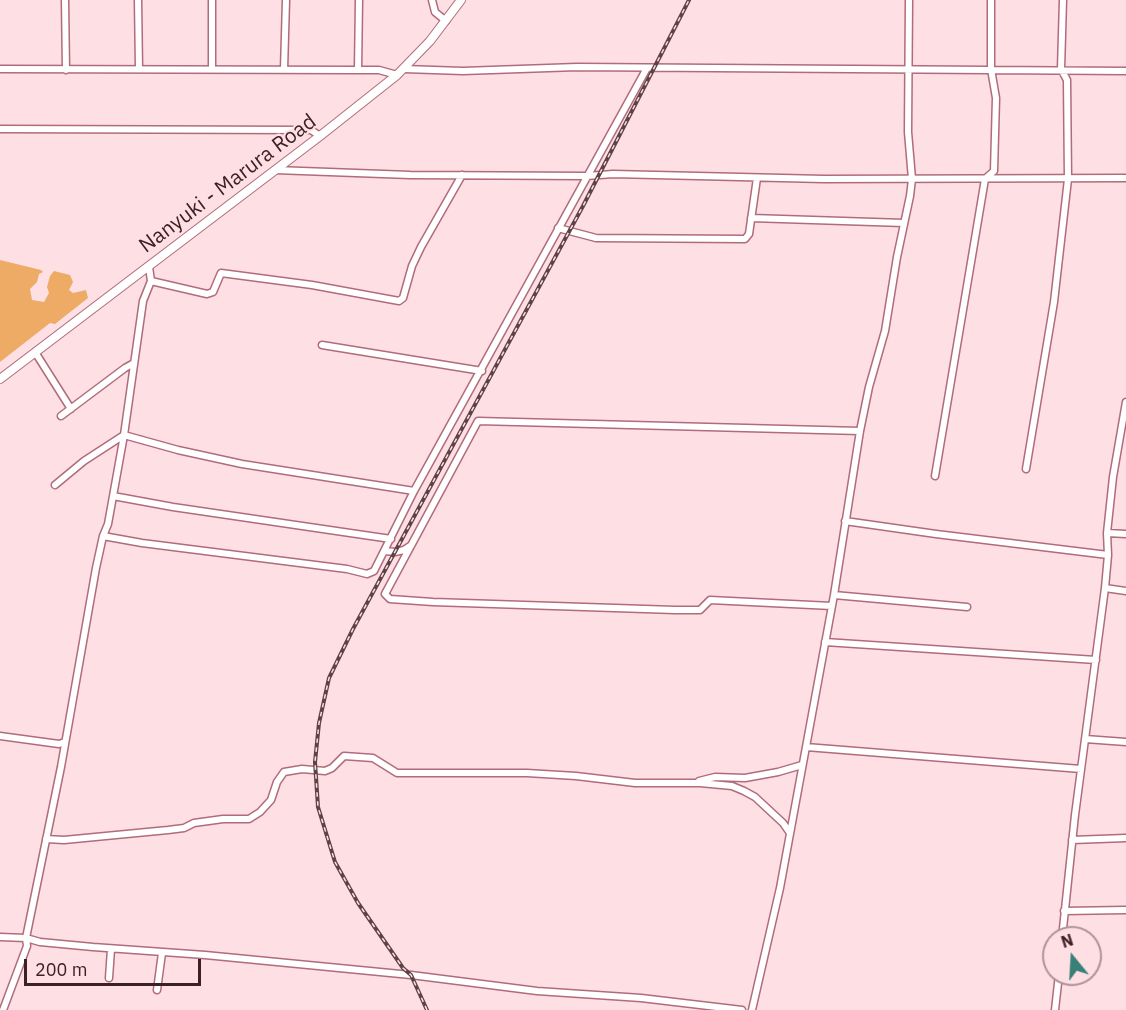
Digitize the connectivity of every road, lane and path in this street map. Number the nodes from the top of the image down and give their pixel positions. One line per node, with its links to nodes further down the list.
1 (65, 0): 19 (street)
2 (138, 0): 13 (street)
3 (212, 0): 14 (street)
4 (286, 0): 20 (street)
5 (359, 0): 21 (street)
6 (432, 0): 11 (street)
7 (461, 0): 11 (street, Nanyuki - Marura Road)
8 (909, 0): 16 (street)
9 (991, 0): 17 (street)
10 (1063, 0): 18 (street)
11 (446, 21): 23 (street, Nanyuki - Marura Road)
12 (0, 69): 19 (street)
13 (139, 69): 14 (street); 19 (street)
14 (212, 69): 20 (street)
15 (647, 69): 16 (street); 23 (street); 28 (street)
16 (908, 69): 17 (street); 31 (street)
17 (991, 69): 18 (street); 32 (street)
18 (1061, 69): 22 (street); 33 (street)
19 (66, 70)
20 (284, 70): 21 (street)
21 (358, 70): 23 (street)
22 (1126, 71)
23 (400, 72): 25 (street, Nanyuki - Marura Road)
24 (0, 129): 25 (street)
25 (320, 136): 26 (street, Nanyuki - Marura Road)
26 (275, 170): 27 (street); 37 (street, Nanyuki - Marura Road)
27 (462, 175): 28 (street); 38 (street)
28 (586, 176): 29 (street); 36 (street)
29 (757, 178): 31 (street); 34 (street)
30 (1126, 178): 33 (street)
31 (912, 179): 32 (street); 35 (street)
32 (985, 179): 33 (street); 51 (street)
33 (1068, 179): 50 (street)
34 (751, 218): 35 (street); 36 (street)
35 (904, 223): 48 (street)
36 (558, 228): 42 (street)
37 (149, 267): 38 (street); 40 (street, Nanyuki - Marura Road)
38 (151, 281): 41 (street)
39 (322, 345): 42 (street)
40 (35, 352): 43 (street, Nanyuki - Marura Road); 45 (street)
41 (134, 363): 45 (street); 49 (street)
42 (482, 371): 53 (street)
43 (0, 379)
44 (1126, 402): 47 (street)
45 (71, 409): 46 (street)
46 (61, 416)
47 (1124, 420): 56 (street)
48 (860, 431): 55 (street); 60 (street)
49 (124, 435): 52 (street); 53 (street); 54 (street)
50 (1026, 469)
51 (935, 476)
52 (55, 485)
53 (414, 491): 59 (street)
54 (113, 496): 58 (street); 59 (street)
55 (845, 521): 62 (street); 65 (street)
56 (1107, 533): 57 (street); 62 (street)
57 (1126, 534)
58 (102, 536): 61 (street); 72 (street)
59 (391, 539): 61 (street)
60 (411, 545): 61 (street); 66 (street)
61 (385, 551)
62 (1108, 555): 63 (street)
63 (1105, 588): 64 (street); 69 (street)
64 (1126, 591)
65 (834, 595): 66 (street); 67 (street)
66 (832, 606): 68 (street)
67 (967, 607)
68 (825, 642): 69 (street); 74 (street)
69 (1096, 660): 71 (street)
70 (0, 736): 72 (street)
71 (1085, 739): 73 (street); 76 (street)
72 (65, 742): 80 (street)
73 (1126, 742)
74 (806, 747): 75 (street); 76 (street)
75 (802, 765): 77 (street); 78 (street)
76 (1081, 769): 81 (street)
77 (690, 784): 78 (street); 80 (street)
78 (790, 833): 94 (street)
79 (1126, 838): 81 (street)
80 (46, 839): 86 (street)
81 (1072, 840): 83 (street)
82 (1126, 910): 83 (street)
83 (1064, 911): 84 (street)
84 (1063, 926)
85 (0, 937): 86 (street)
86 (26, 938): 87 (street); 92 (street)
87 (111, 949): 88 (street); 89 (street)
88 (162, 952): 91 (street); 93 (street)
89 (109, 978)
90 (1058, 986): 95 (street)
91 (157, 990)
92 (3, 1010)
93 (742, 1010)
94 (752, 1010)
95 (1055, 1010)

